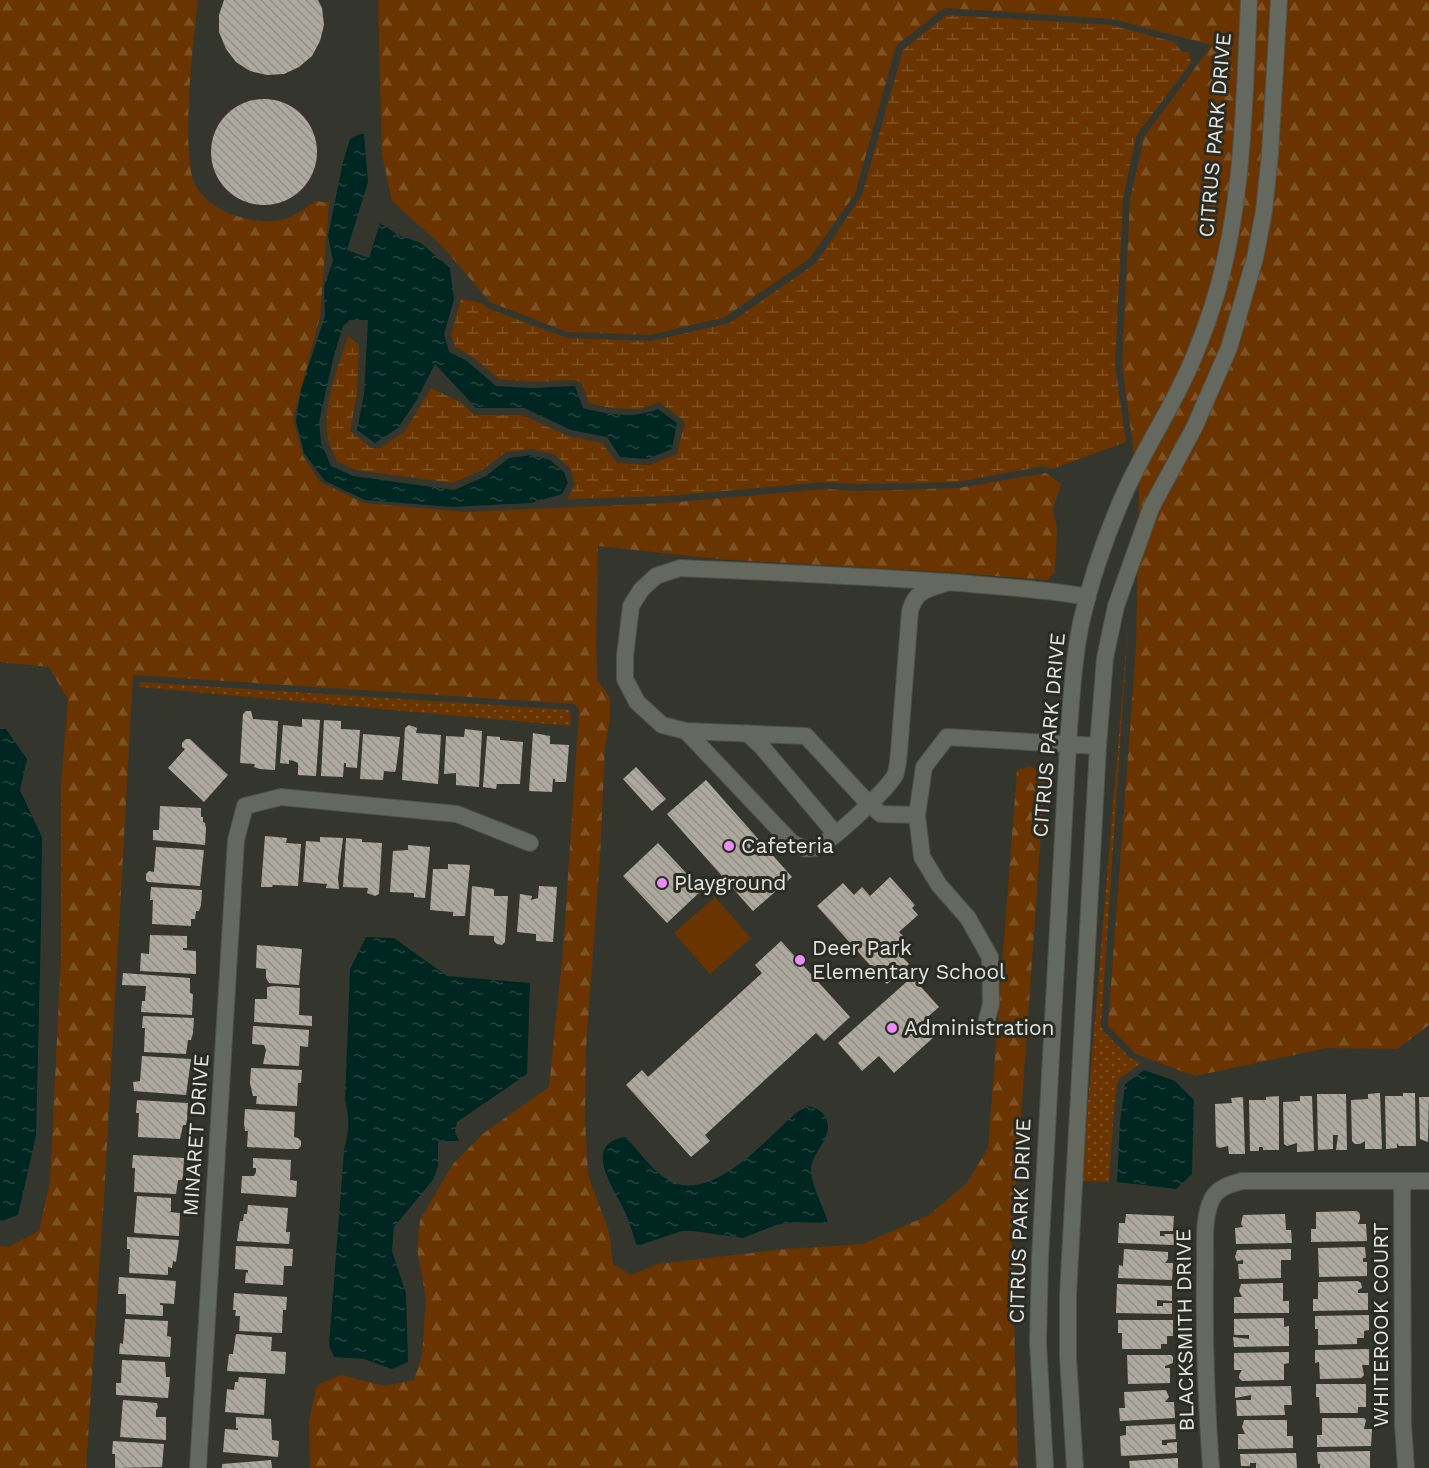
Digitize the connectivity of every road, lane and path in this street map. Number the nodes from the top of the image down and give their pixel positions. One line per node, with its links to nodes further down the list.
1 (1249, 0): 5 (street, CITRUS PARK DRIVE)
2 (1279, 0): 10 (street)
3 (889, 578): 4 (street); 6 (street); 7 (street)
4 (949, 582): 5 (street); 6 (street)
5 (1088, 597): 9 (street, CITRUS PARK DRIVE)
6 (908, 638): 11 (street)
7 (686, 731): 8 (street); 13 (street)
8 (747, 733): 11 (street); 13 (street)
9 (1068, 744): 10 (street); 12 (street); 19 (street, CITRUS PARK DRIVE)
10 (1098, 746): 20 (street)
11 (869, 804): 12 (street); 13 (street)
12 (918, 815): 15 (street)
13 (835, 833)
14 (530, 843): 18 (street, MINARET DRIVE)
15 (987, 1019)
16 (1429, 1181): 17 (street, BLACKSMITH DRIVE)
17 (1402, 1182): 21 (street, BLACKSMITH DRIVE); 22 (street, WHITEROOK COURT)
18 (198, 1468)
19 (1045, 1468)
20 (1075, 1468)
21 (1211, 1468)
22 (1406, 1468)

